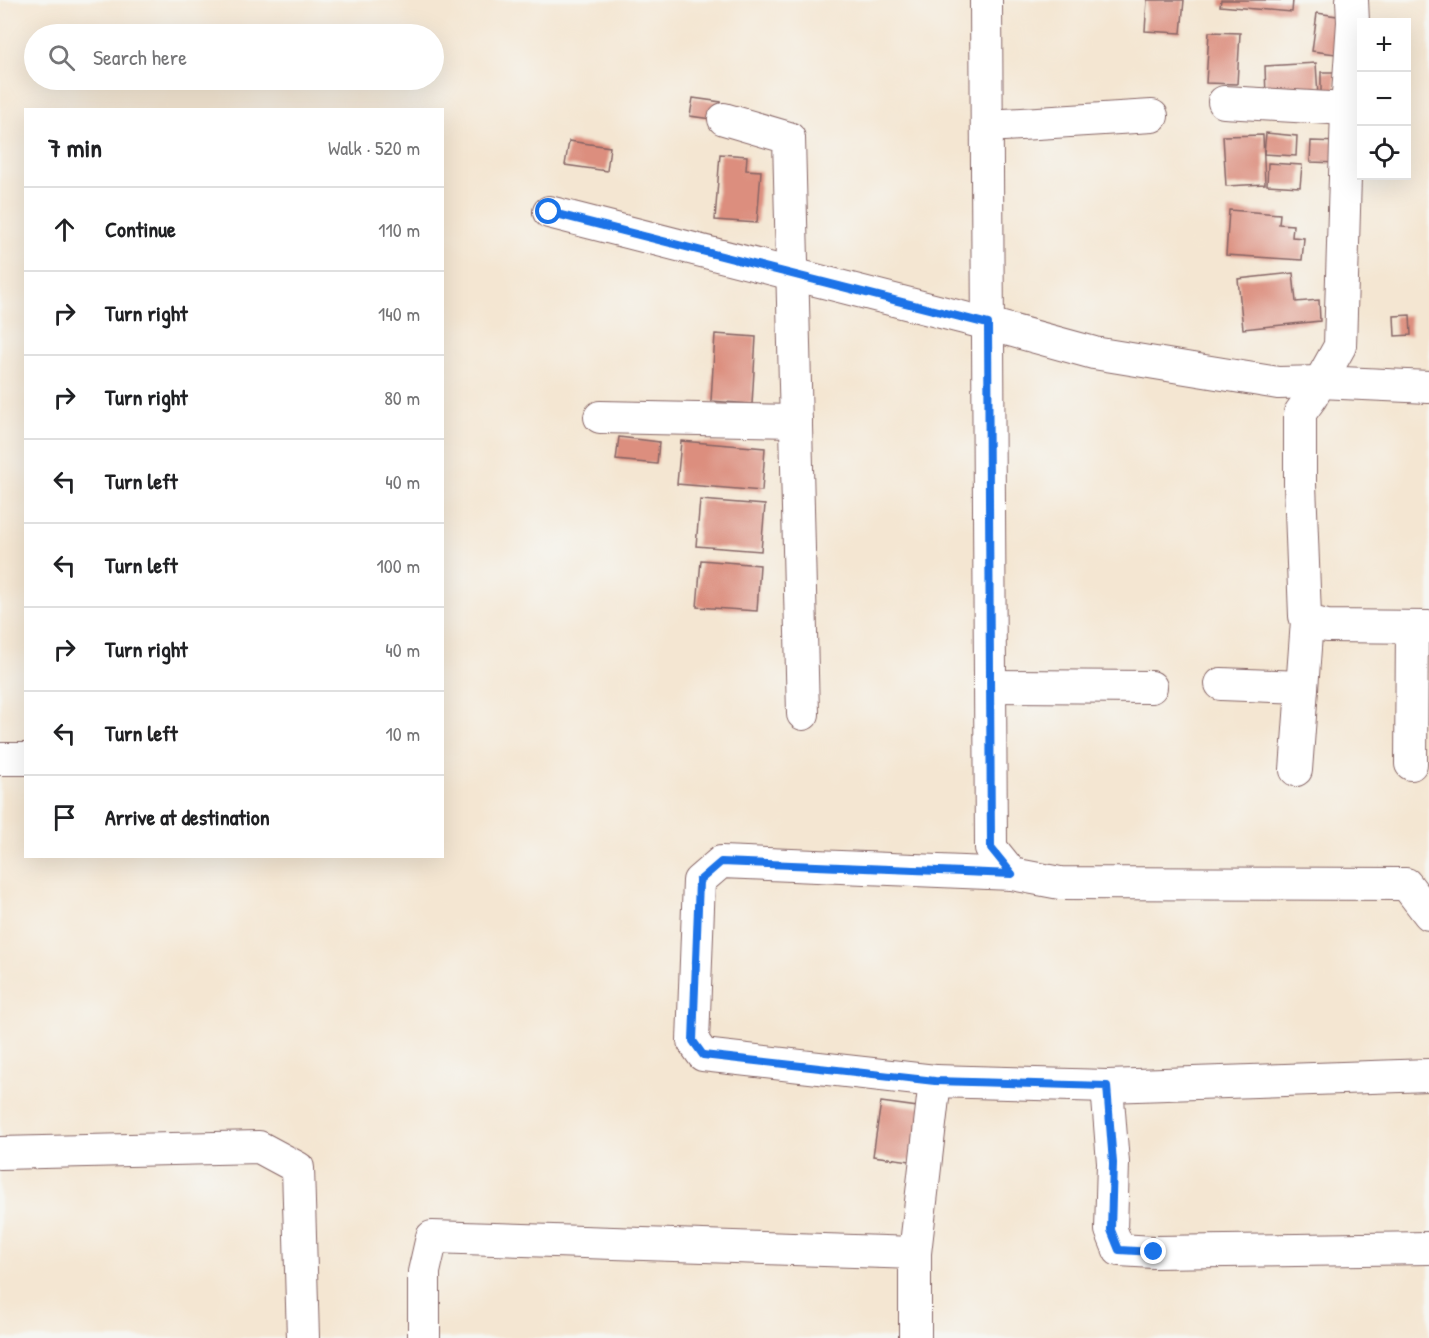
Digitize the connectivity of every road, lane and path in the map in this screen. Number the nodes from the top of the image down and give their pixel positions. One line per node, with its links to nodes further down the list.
1 (986, 0): 7 (street)
2 (1352, 0): 4 (street)
3 (1224, 102): 4 (street)
4 (1347, 109): 11 (street)
5 (1152, 116): 7 (street)
6 (724, 119): 9 (street)
7 (987, 126): 10 (street)
8 (549, 212): 9 (street)
9 (793, 274): 10 (street); 14 (street)
10 (988, 324): 11 (street); 18 (street)
11 (1320, 382): 12 (street); 15 (street)
12 (1429, 387)
13 (600, 417): 14 (street)
14 (796, 420): 21 (street)
15 (1307, 621): 16 (street); 20 (street)
16 (1420, 627): 24 (street)
17 (1221, 684): 20 (street)
18 (990, 686): 19 (street); 26 (street)
19 (1151, 687)
20 (1302, 687): 25 (street)
21 (803, 714)
22 (0, 759): 23 (street)
23 (24, 759)
24 (1411, 764)
25 (1296, 770)
26 (1012, 874): 27 (street); 30 (street)
27 (1417, 883): 28 (street)
28 (1429, 914)
29 (1429, 1075): 31 (street)
30 (935, 1081): 31 (street); 34 (street)
31 (1107, 1086): 33 (street)
32 (0, 1153): 35 (street)
33 (1429, 1248)
34 (915, 1253): 36 (street); 37 (street)
35 (303, 1338)
36 (424, 1338)
37 (915, 1338)

